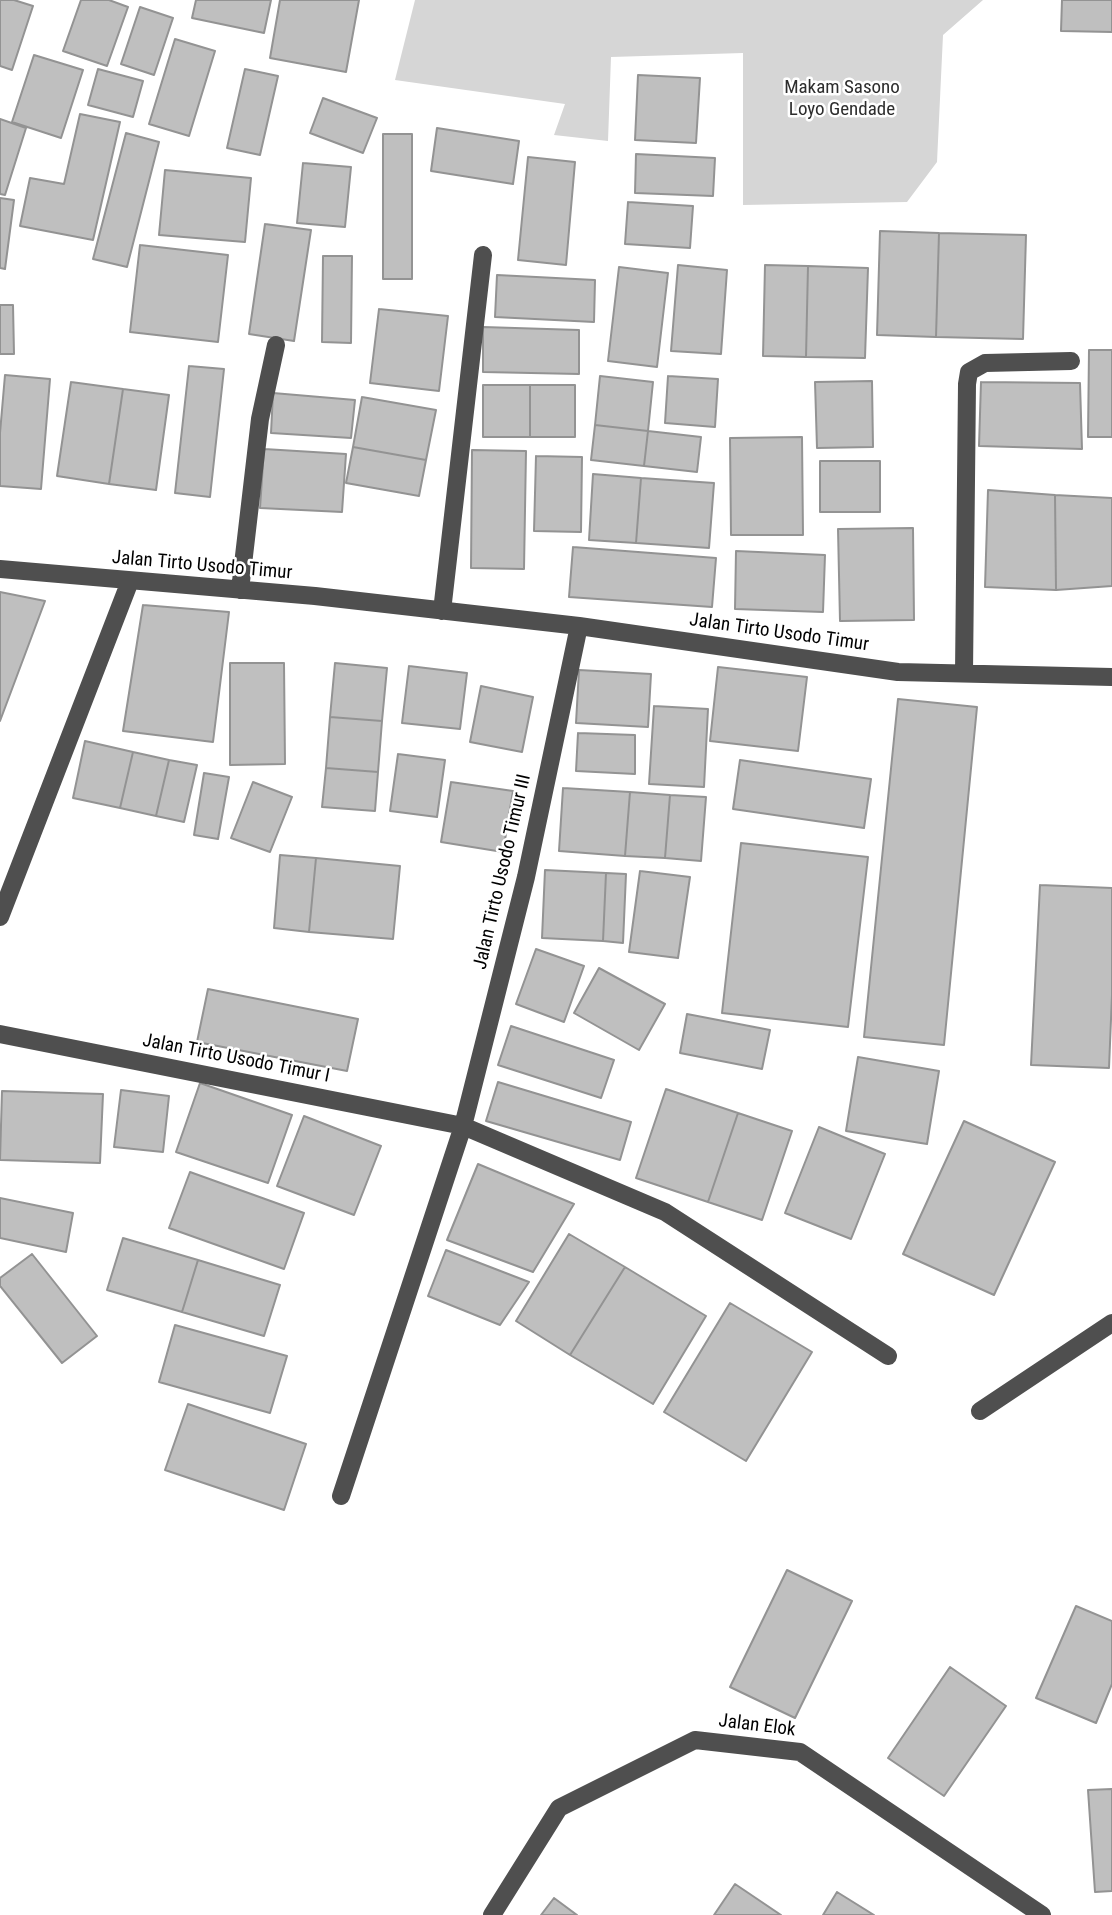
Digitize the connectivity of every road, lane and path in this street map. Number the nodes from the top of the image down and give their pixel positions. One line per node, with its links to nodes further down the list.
1 (483, 256): 7 (street)
2 (276, 345): 6 (street)
3 (1071, 361): 9 (street)
4 (0, 569): 5 (street, Jalan Tirto Usodo Timur)
5 (130, 582): 6 (street, Jalan Tirto Usodo Timur); 11 (street)
6 (240, 590): 7 (street, Jalan Tirto Usodo Timur)
7 (442, 611): 8 (street, Jalan Tirto Usodo Timur)
8 (579, 626): 9 (street, Jalan Tirto Usodo Timur); 13 (street, Jalan Tirto Usodo Timur III)
9 (964, 673): 10 (street, Jalan Tirto Usodo Timur)
10 (1112, 677)
11 (0, 918)
12 (0, 1034): 13 (street, Jalan Tirto Usodo Timur I)
13 (463, 1126): 15 (street); 17 (street, Jalan Tirto Usodo Timur III)
14 (1112, 1323): 16 (street)
15 (888, 1356)
16 (980, 1411)
17 (341, 1496)
18 (492, 1915): 19 (street, Jalan Elok)
19 (1042, 1915)

